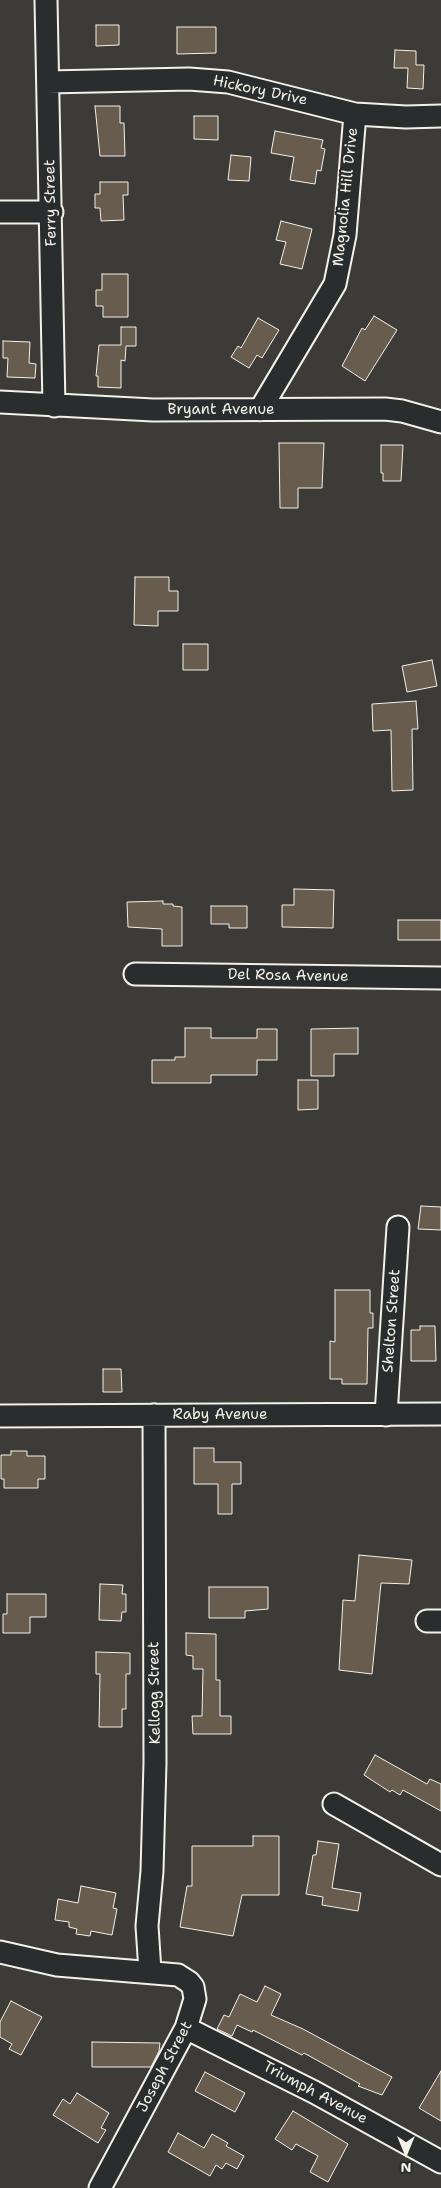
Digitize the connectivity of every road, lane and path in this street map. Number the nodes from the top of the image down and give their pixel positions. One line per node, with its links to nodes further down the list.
1 (46, 0): 2 (street, Ferry Street)
2 (48, 82): 3 (street, Hickory Drive); 6 (street, Ferry Street)
3 (355, 114): 4 (street, Hickory Drive); 9 (street, Magnolia Hill Drive)
4 (441, 116)
5 (0, 212): 6 (street)
6 (52, 212): 8 (street, Ferry Street)
7 (0, 402): 8 (street, Bryant Avenue)
8 (54, 406): 9 (street, Bryant Avenue)
9 (260, 410): 10 (street, Bryant Avenue)
10 (441, 422)
11 (134, 974): 12 (street, Del Rosa Avenue)
12 (441, 978)
13 (398, 1227): 16 (street, Shelton Street)
14 (441, 1414): 16 (street, Raby Avenue)
15 (154, 1415): 16 (street, Raby Avenue); 17 (street, Raby Avenue); 21 (street, Kellogg Street)
16 (386, 1415)
17 (0, 1416)
18 (334, 1804): 19 (street)
19 (441, 1865)
20 (0, 1952): 21 (street, Joseph Street)
21 (150, 1971): 22 (street, Joseph Street)
22 (186, 2028): 23 (street, Triumph Avenue); 24 (street, Joseph Street)
23 (441, 2162)
24 (100, 2188)

